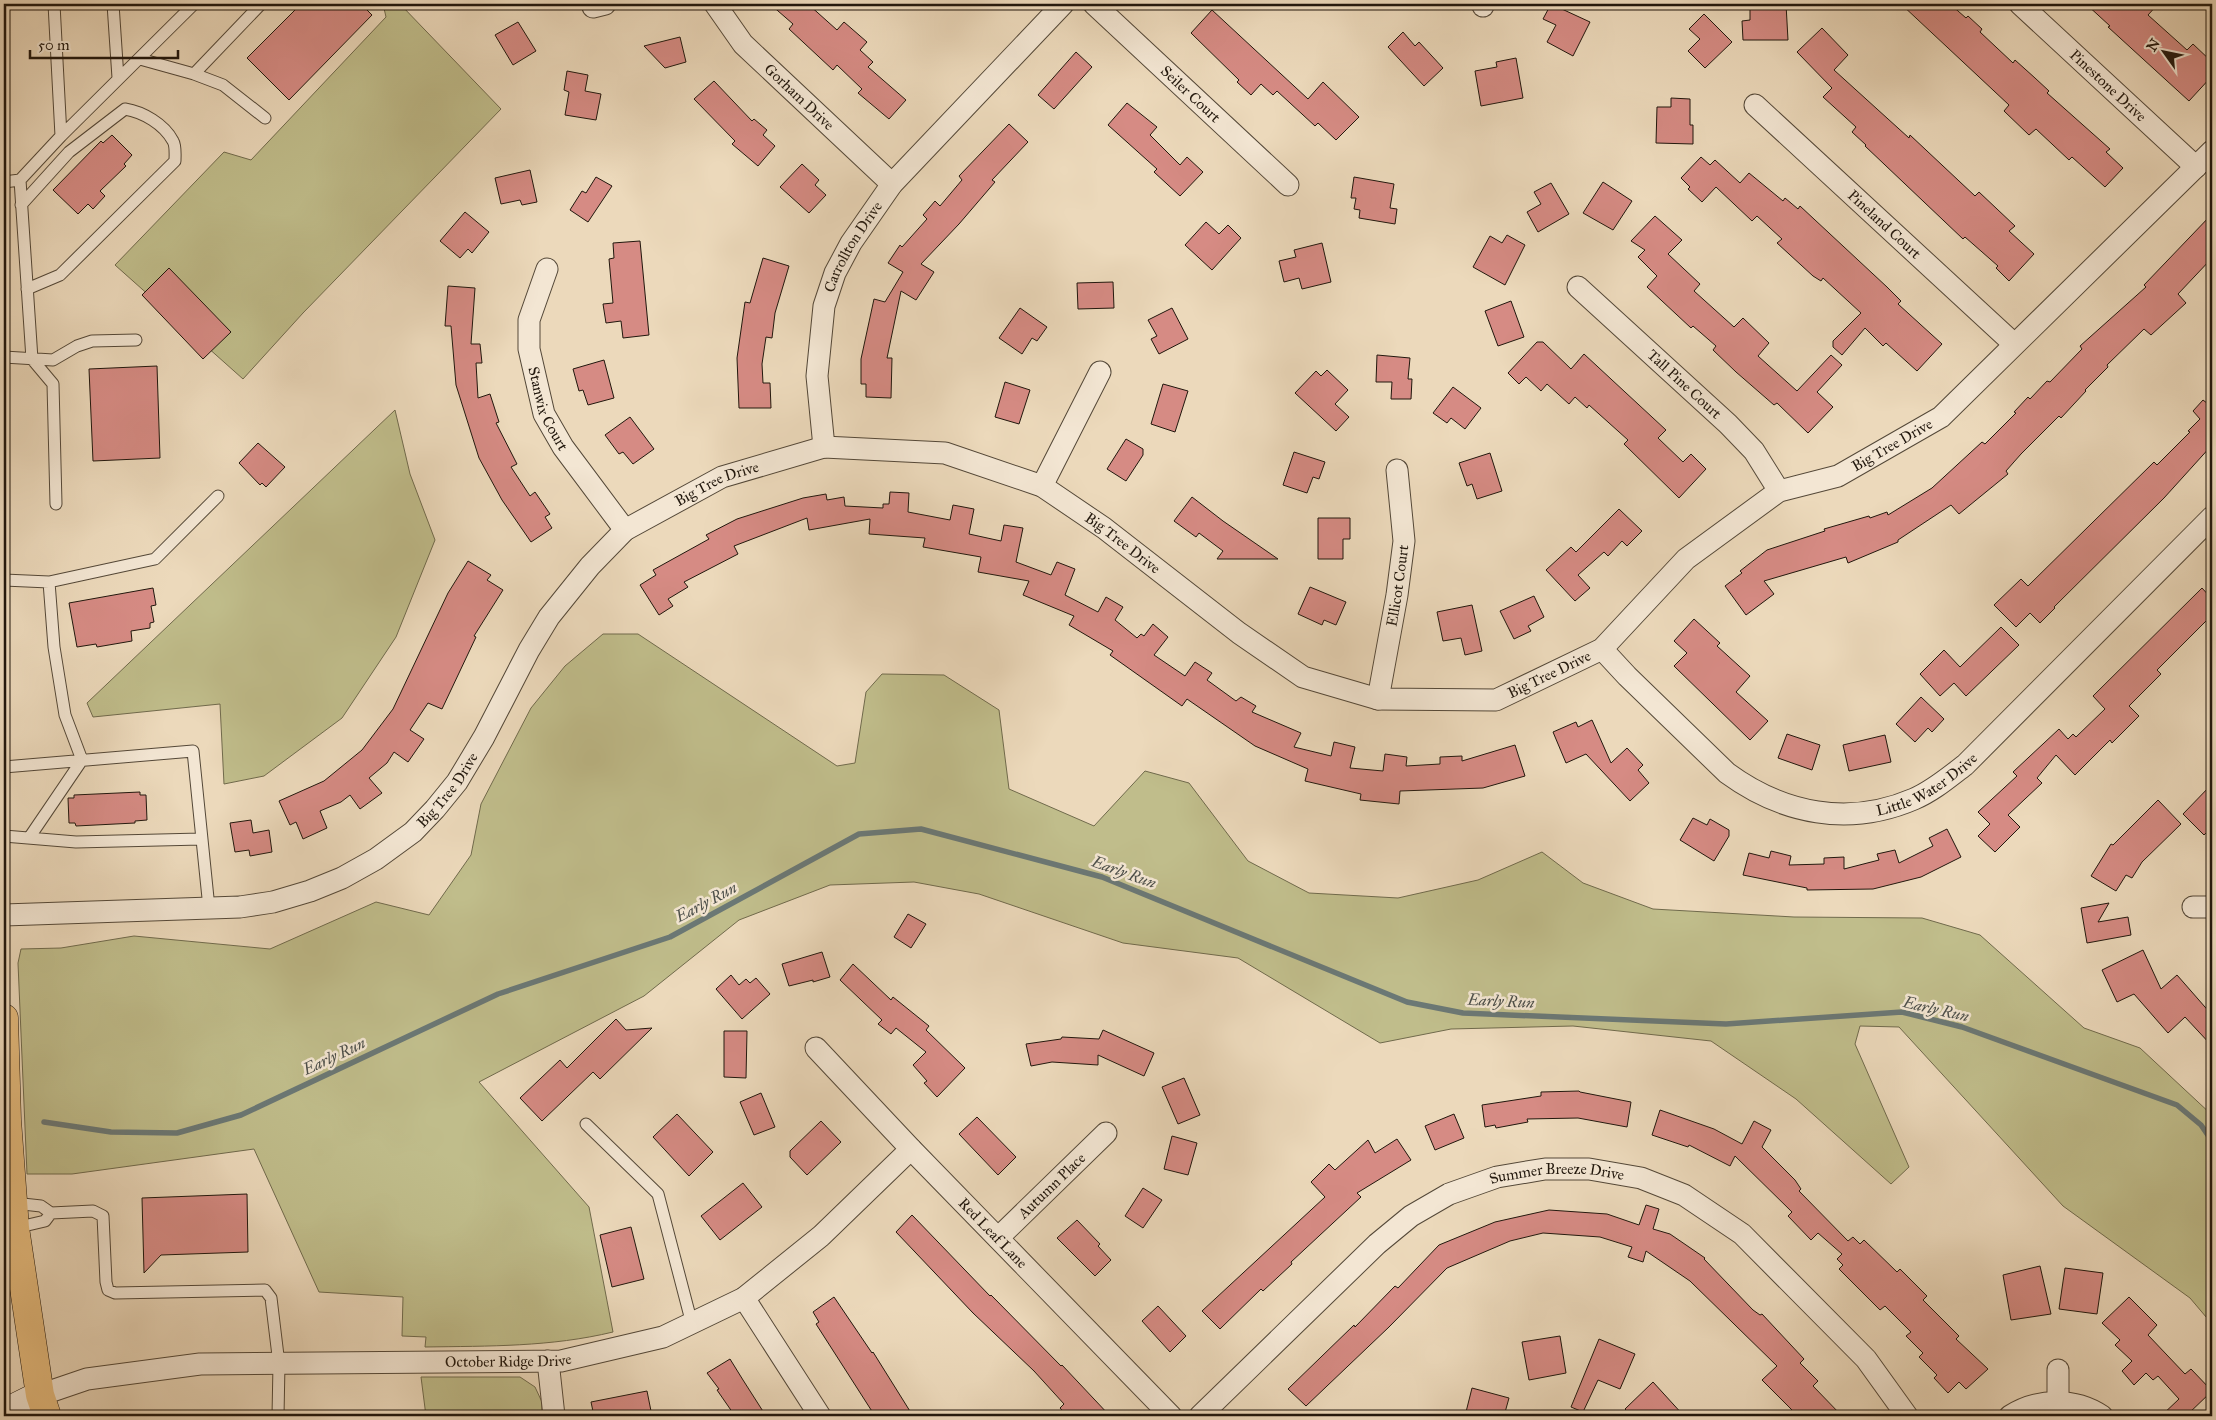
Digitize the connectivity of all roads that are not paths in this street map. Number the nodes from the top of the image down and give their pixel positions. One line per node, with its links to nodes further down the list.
1 (54, 4): 14 (lane)
2 (113, 4): 11 (lane)
3 (194, 4): 9 (lane)
4 (261, 4): 10 (lane)
5 (715, 4): 19 (street, Gorham Drive)
6 (1063, 4): 19 (street, Carrollton Drive)
7 (1094, 4): 20 (street, Seiler Court)
8 (2020, 4): 16 (street, Pinestone Drive)
9 (140, 58): 10 (lane); 11 (lane)
10 (194, 74): 13 (lane)
11 (118, 78): 14 (lane)
12 (1755, 104): 26 (street, Pineland Court)
13 (265, 118)
14 (61, 136): 17 (lane)
15 (2212, 151): 16 (street, Big Tree Drive)
16 (2196, 167): 26 (street, Big Tree Drive)
17 (20, 180): 18 (lane); 21 (lane)
18 (4, 182)
19 (892, 184): 30 (street, Carrollton Drive)
20 (1288, 185)
21 (22, 205): 24 (lane); 24 (lane)
22 (547, 269): 37 (street, Stanwix Court)
23 (1578, 287): 33 (street, Tall Pine Court)
24 (27, 289): 28 (lane)
25 (136, 340): 28 (lane)
26 (2014, 344): 33 (street, Big Tree Drive)
27 (4, 357): 28 (lane)
28 (32, 359): 35 (lane)
29 (1100, 372): 32 (street)
30 (824, 447): 32 (street, Big Tree Drive); 37 (street, Big Tree Drive)
31 (1397, 470): 41 (street, Ellicot Court)
32 (1042, 486): 41 (street, Big Tree Drive)
33 (1779, 491): 40 (street, Big Tree Drive)
34 (218, 496): 39 (lane)
35 (56, 504)
36 (2210, 525): 40 (street, Little Water Drive)
37 (625, 530): 47 (street, Big Tree Drive)
38 (4, 580): 39 (lane)
39 (49, 582): 42 (lane)
40 (1602, 649): 41 (street, Big Tree Drive)
41 (1378, 699)
42 (82, 760): 43 (lane); 45 (lane); 46 (lane)
43 (4, 767)
44 (4, 836): 45 (lane)
45 (29, 838): 46 (lane)
46 (201, 839): 47 (lane)
47 (209, 908): 48 (street, Big Tree Drive)
48 (4, 915)
49 (4, 1018): 55 (main road)
50 (816, 1048): 53 (street, Red Leaf Lane)
51 (586, 1124): 58 (lane)
52 (1106, 1133): 56 (street, Autumn Place)
53 (911, 1149): 56 (street, Red Leaf Lane); 57 (street, October Ridge Drive)
54 (50, 1213): 55 (lane); 55 (lane); 60 (lane)
55 (14, 1215): 63 (main road)
56 (998, 1238): 68 (street, Red Leaf Lane)
57 (744, 1298): 58 (street, October Ridge Drive); 67 (street)
58 (692, 1324): 59 (street, October Ridge Drive)
59 (548, 1361): 60 (street, October Ridge Drive); 66 (street)
60 (279, 1364): 63 (street, October Ridge Drive); 65 (lane)
61 (2058, 1370): 62 (street)
62 (2058, 1402): 71 (street); 72 (street)
63 (44, 1406): 64 (street)
64 (4, 1413)
65 (278, 1416)
66 (554, 1416)
67 (820, 1416)
68 (1171, 1416)
69 (1200, 1416): 70 (street, Summer Breeze Drive)
70 (1907, 1416)
71 (2010, 1416)
72 (2102, 1416)

